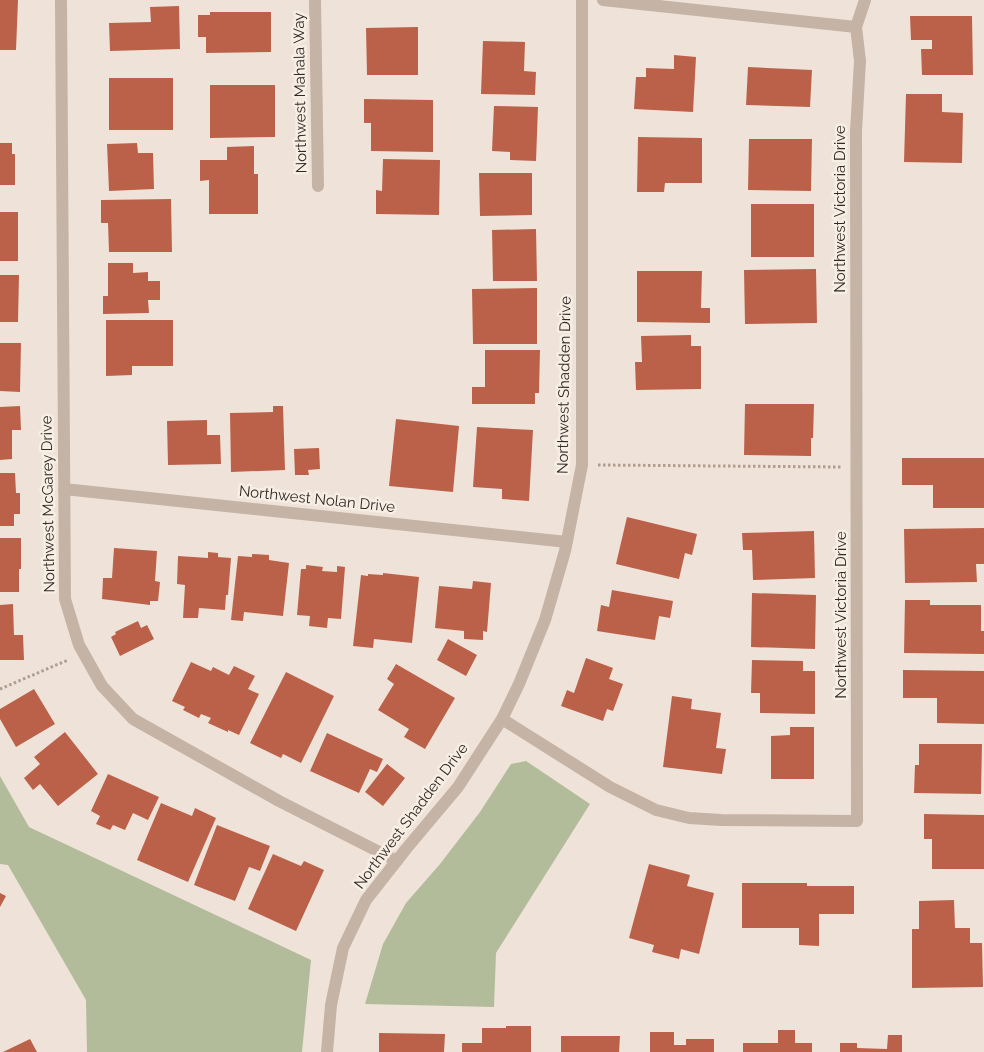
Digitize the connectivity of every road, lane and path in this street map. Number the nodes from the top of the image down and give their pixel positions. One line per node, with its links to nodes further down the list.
1 (61, 0): 10 (street, Northwest McGarey Drive)
2 (315, 0): 7 (street, Northwest Mahala Way)
3 (582, 0): 8 (street, Northwest Shadden Drive)
4 (603, 0): 6 (street)
5 (865, 0): 6 (street)
6 (856, 27): 9 (street, Northwest Victoria Drive)
7 (318, 186)
8 (582, 465): 9 (path); 11 (street, Northwest Shadden Drive)
9 (857, 467): 14 (street, Northwest Victoria Drive)
10 (64, 489): 11 (street, Northwest Nolan Drive); 12 (street, Northwest McGarey Drive)
11 (566, 542): 14 (street, Northwest Shadden Drive)
12 (84, 653): 13 (path); 15 (street, Northwest McGarey Drive)
13 (0, 688)
14 (502, 719): 15 (street, Northwest Shadden Drive)
15 (397, 861): 16 (street, Northwest Shadden Drive)
16 (327, 1052)

